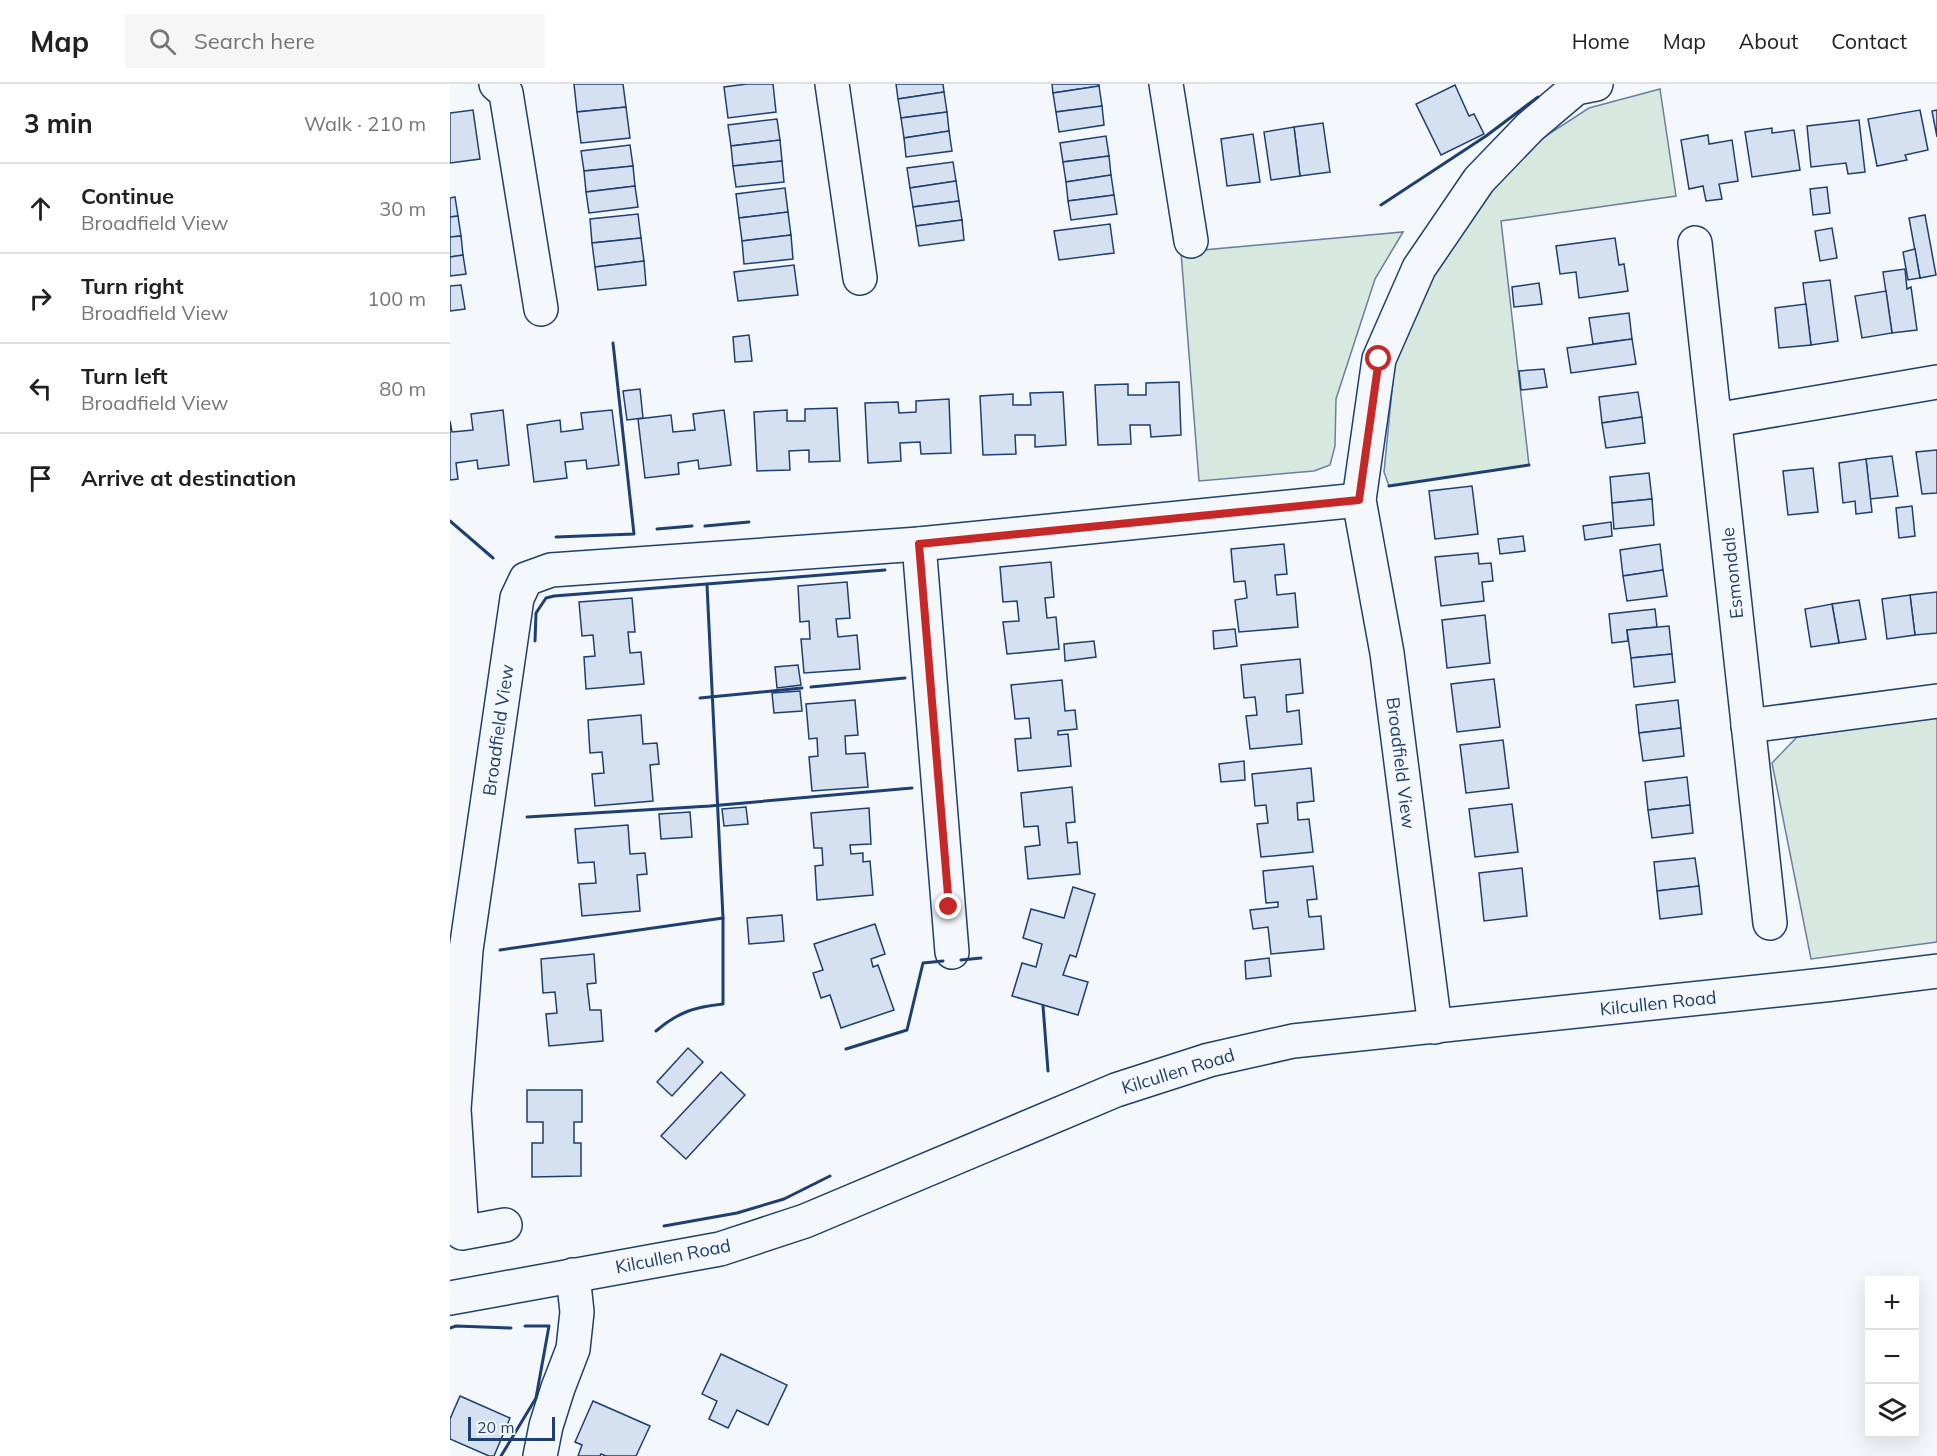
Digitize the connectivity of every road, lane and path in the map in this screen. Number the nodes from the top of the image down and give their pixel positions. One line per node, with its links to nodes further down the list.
1 (496, 84): 8 (street)
2 (832, 84): 7 (street)
3 (1166, 84): 5 (street)
4 (1582, 86): 11 (street, Broadfield View)
5 (1191, 241)
6 (1695, 243): 10 (street, Esmondale)
7 (860, 278)
8 (541, 309)
9 (1937, 382): 10 (street)
10 (1715, 420): 14 (street, Esmondale)
11 (1359, 500): 12 (street, Broadfield View); 18 (street, Broadfield View)
12 (919, 544): 16 (street); 19 (street, Broadfield View)
13 (1937, 701): 14 (street)
14 (1748, 726): 15 (street, Esmondale)
15 (1770, 923)
16 (952, 952)
17 (1937, 971): 18 (street, Kilcullen Road)
18 (1435, 1027): 20 (street, Kilcullen Road)
19 (505, 1225)
20 (573, 1275): 21 (street, Kilcullen Road); 22 (street)
21 (450, 1298)
22 (540, 1456)

